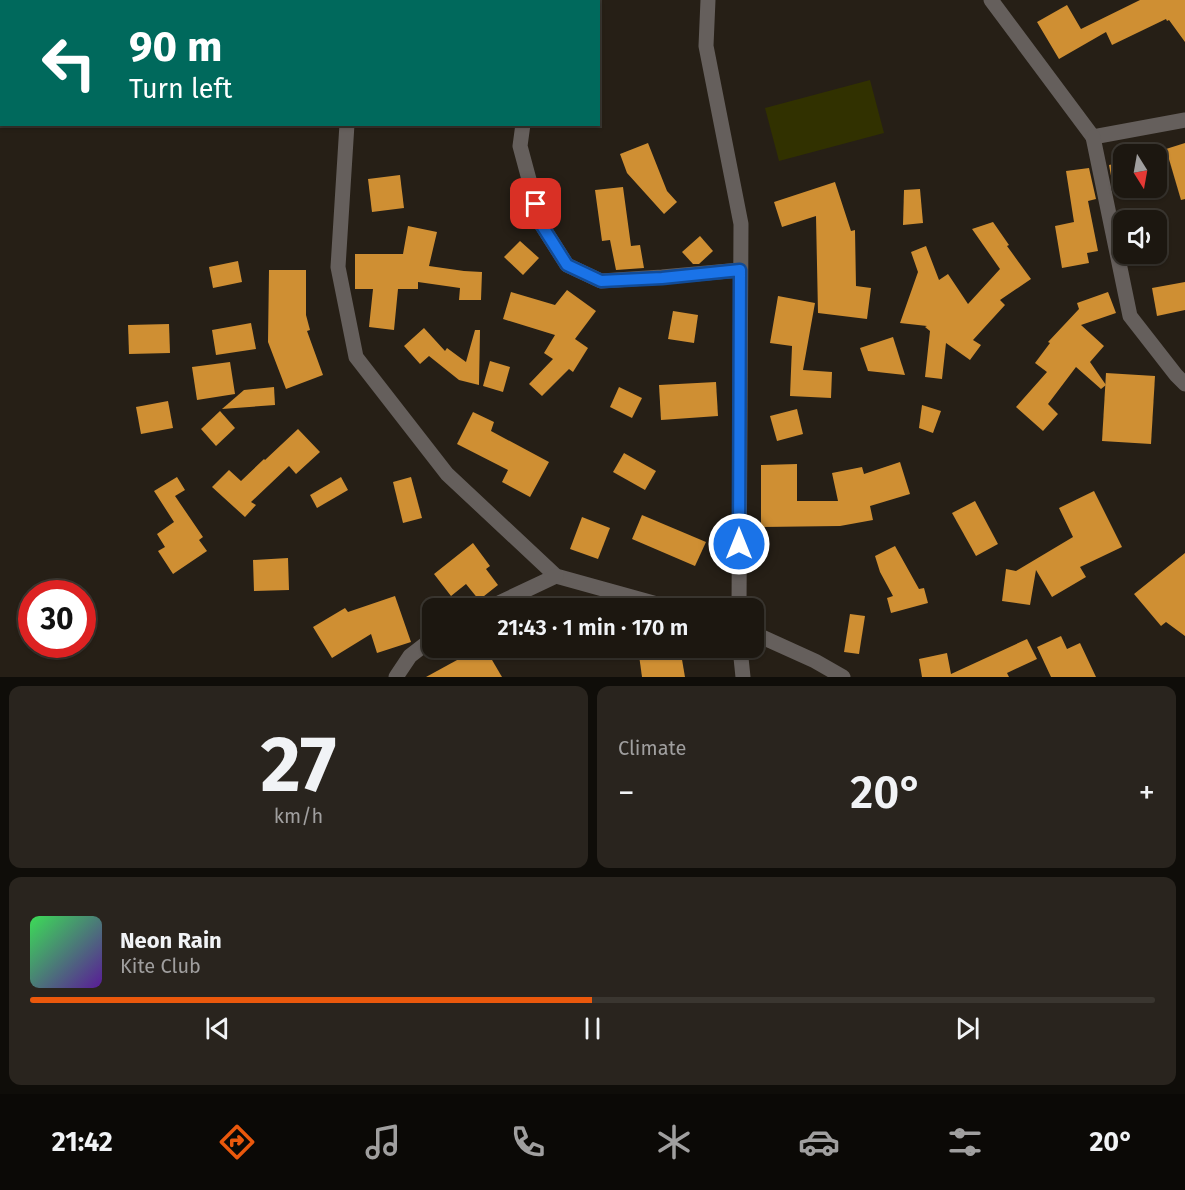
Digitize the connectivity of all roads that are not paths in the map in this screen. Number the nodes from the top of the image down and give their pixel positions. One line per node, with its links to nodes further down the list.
1 (708, 0): 7 (street)
2 (991, 0): 6 (street)
3 (1185, 120): 6 (street)
4 (347, 126): 9 (street)
5 (523, 126): 7 (street)
6 (1093, 137): 8 (street)
7 (740, 270): 12 (street)
8 (1185, 384)
9 (556, 576): 10 (street); 11 (street)
10 (509, 598)
11 (635, 598)
12 (739, 598)
13 (764, 638): 18 (street)
14 (422, 647): 16 (street)
15 (741, 658): 17 (street)
16 (396, 677)
17 (742, 677)
18 (843, 677)

